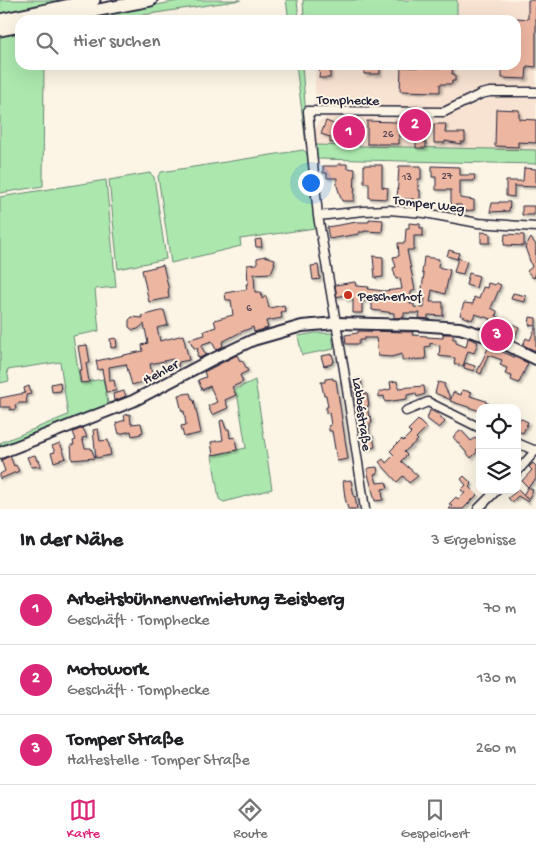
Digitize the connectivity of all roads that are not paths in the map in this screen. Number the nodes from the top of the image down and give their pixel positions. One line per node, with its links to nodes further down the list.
1 (94, 0): 3 (highway)
2 (151, 0): 4 (highway)
3 (24, 15)
4 (73, 15)
5 (15, 17): 6 (highway)
6 (0, 20)
7 (15, 27): 8 (highway)
8 (0, 30)
9 (536, 92): 10 (street, Tomphecke)
10 (318, 216): 11 (street, Tomper Weg); 12 (street, Tomphecke)
11 (536, 227)
12 (336, 323): 13 (main road, Hehler); 18 (main road, Hehler); 21 (street, Labbéstraße)
13 (536, 359)
14 (406, 411): 15 (street)
15 (476, 426)
16 (521, 445): 17 (street)
17 (536, 451): 19 (street)
18 (0, 453)
19 (521, 468)
20 (493, 494): 22 (street)
21 (365, 509)
22 (478, 509)

